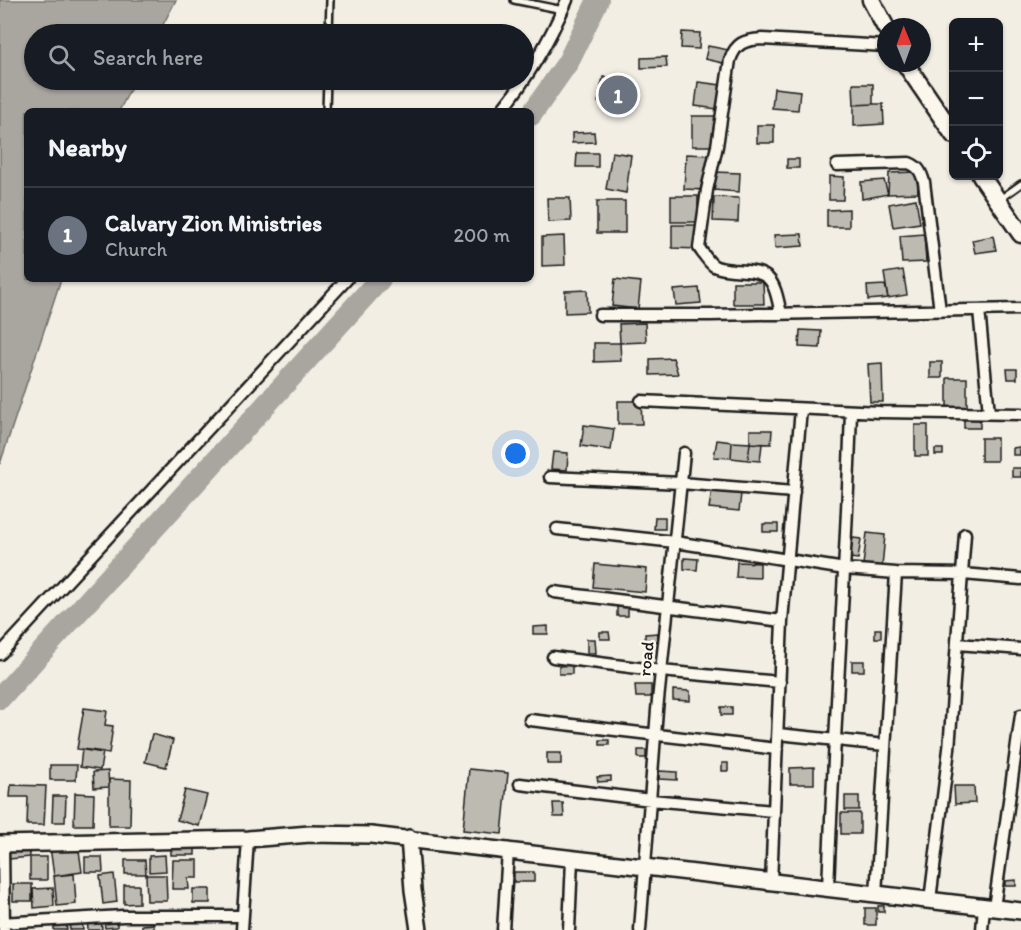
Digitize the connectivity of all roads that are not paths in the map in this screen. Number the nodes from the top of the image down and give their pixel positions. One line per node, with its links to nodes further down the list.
1 (330, 0): 6 (lane)
2 (514, 0): 4 (lane)
3 (871, 0): 5 (main road)
4 (565, 5): 8 (street)
5 (881, 18)
6 (329, 24)
7 (877, 46): 24 (street)
8 (534, 67)
9 (911, 72): 14 (main road)
10 (327, 90): 12 (lane)
11 (518, 90): 13 (street)
12 (326, 108)
13 (504, 108)
14 (949, 128)
15 (837, 165): 22 (street)
16 (984, 180): 18 (main road)
17 (1021, 184): 18 (lane)
18 (998, 200): 19 (main road)
19 (1021, 234)
20 (344, 282): 48 (street)
21 (1021, 309): 23 (street)
22 (940, 310): 23 (street); 24 (street)
23 (979, 310): 29 (street)
24 (781, 314): 25 (street)
25 (600, 315)
26 (641, 401): 27 (street)
27 (801, 409): 28 (street); 34 (street)
28 (851, 411): 29 (street); 39 (street)
29 (989, 413): 30 (street)
30 (1021, 414)
31 (684, 453): 33 (street, road)
32 (550, 477): 33 (street)
33 (681, 483): 34 (street); 37 (street, road)
34 (794, 492): 38 (street)
35 (557, 529): 37 (street)
36 (965, 534): 41 (street)
37 (675, 542): 38 (street); 44 (street, road)
38 (788, 560): 39 (street); 45 (street)
39 (845, 569): 40 (street); 56 (street)
40 (896, 573): 41 (street); 57 (street)
41 (963, 574): 42 (street); 46 (street)
42 (1021, 579)
43 (554, 592): 44 (street)
44 (668, 605): 45 (street); 50 (street, road)
45 (783, 621): 51 (street)
46 (958, 644): 47 (street); 71 (street)
47 (1021, 649)
48 (0, 654)
49 (553, 657): 50 (street)
50 (661, 671): 51 (street); 55 (street, road)
51 (780, 682): 54 (street)
52 (1021, 715): 72 (street)
53 (531, 720): 55 (street)
54 (778, 734): 56 (street); 58 (street)
55 (656, 736): 58 (street); 60 (street, road)
56 (836, 739): 57 (street); 69 (street)
57 (885, 745): 70 (street)
58 (777, 749): 61 (street)
59 (520, 784): 60 (street)
60 (651, 800): 61 (street); 67 (street, road)
61 (772, 811): 68 (street)
62 (409, 838): 63 (street); 65 (street); 77 (street)
63 (248, 839): 64 (street); 74 (street)
64 (1, 844): 75 (street)
65 (508, 851): 66 (street); 78 (street)
66 (572, 859): 67 (street); 79 (street)
67 (645, 868): 68 (street); 80 (street, road)
68 (771, 883): 69 (street)
69 (828, 889): 70 (street)
70 (876, 894): 71 (street)
71 (930, 900): 72 (street)
72 (989, 907): 73 (street); 81 (street)
73 (1021, 911)
74 (243, 916): 75 (street); 76 (street)
75 (3, 925)
76 (242, 930)
77 (419, 930)
78 (503, 930)
79 (569, 930)
80 (640, 930)
81 (982, 930)

